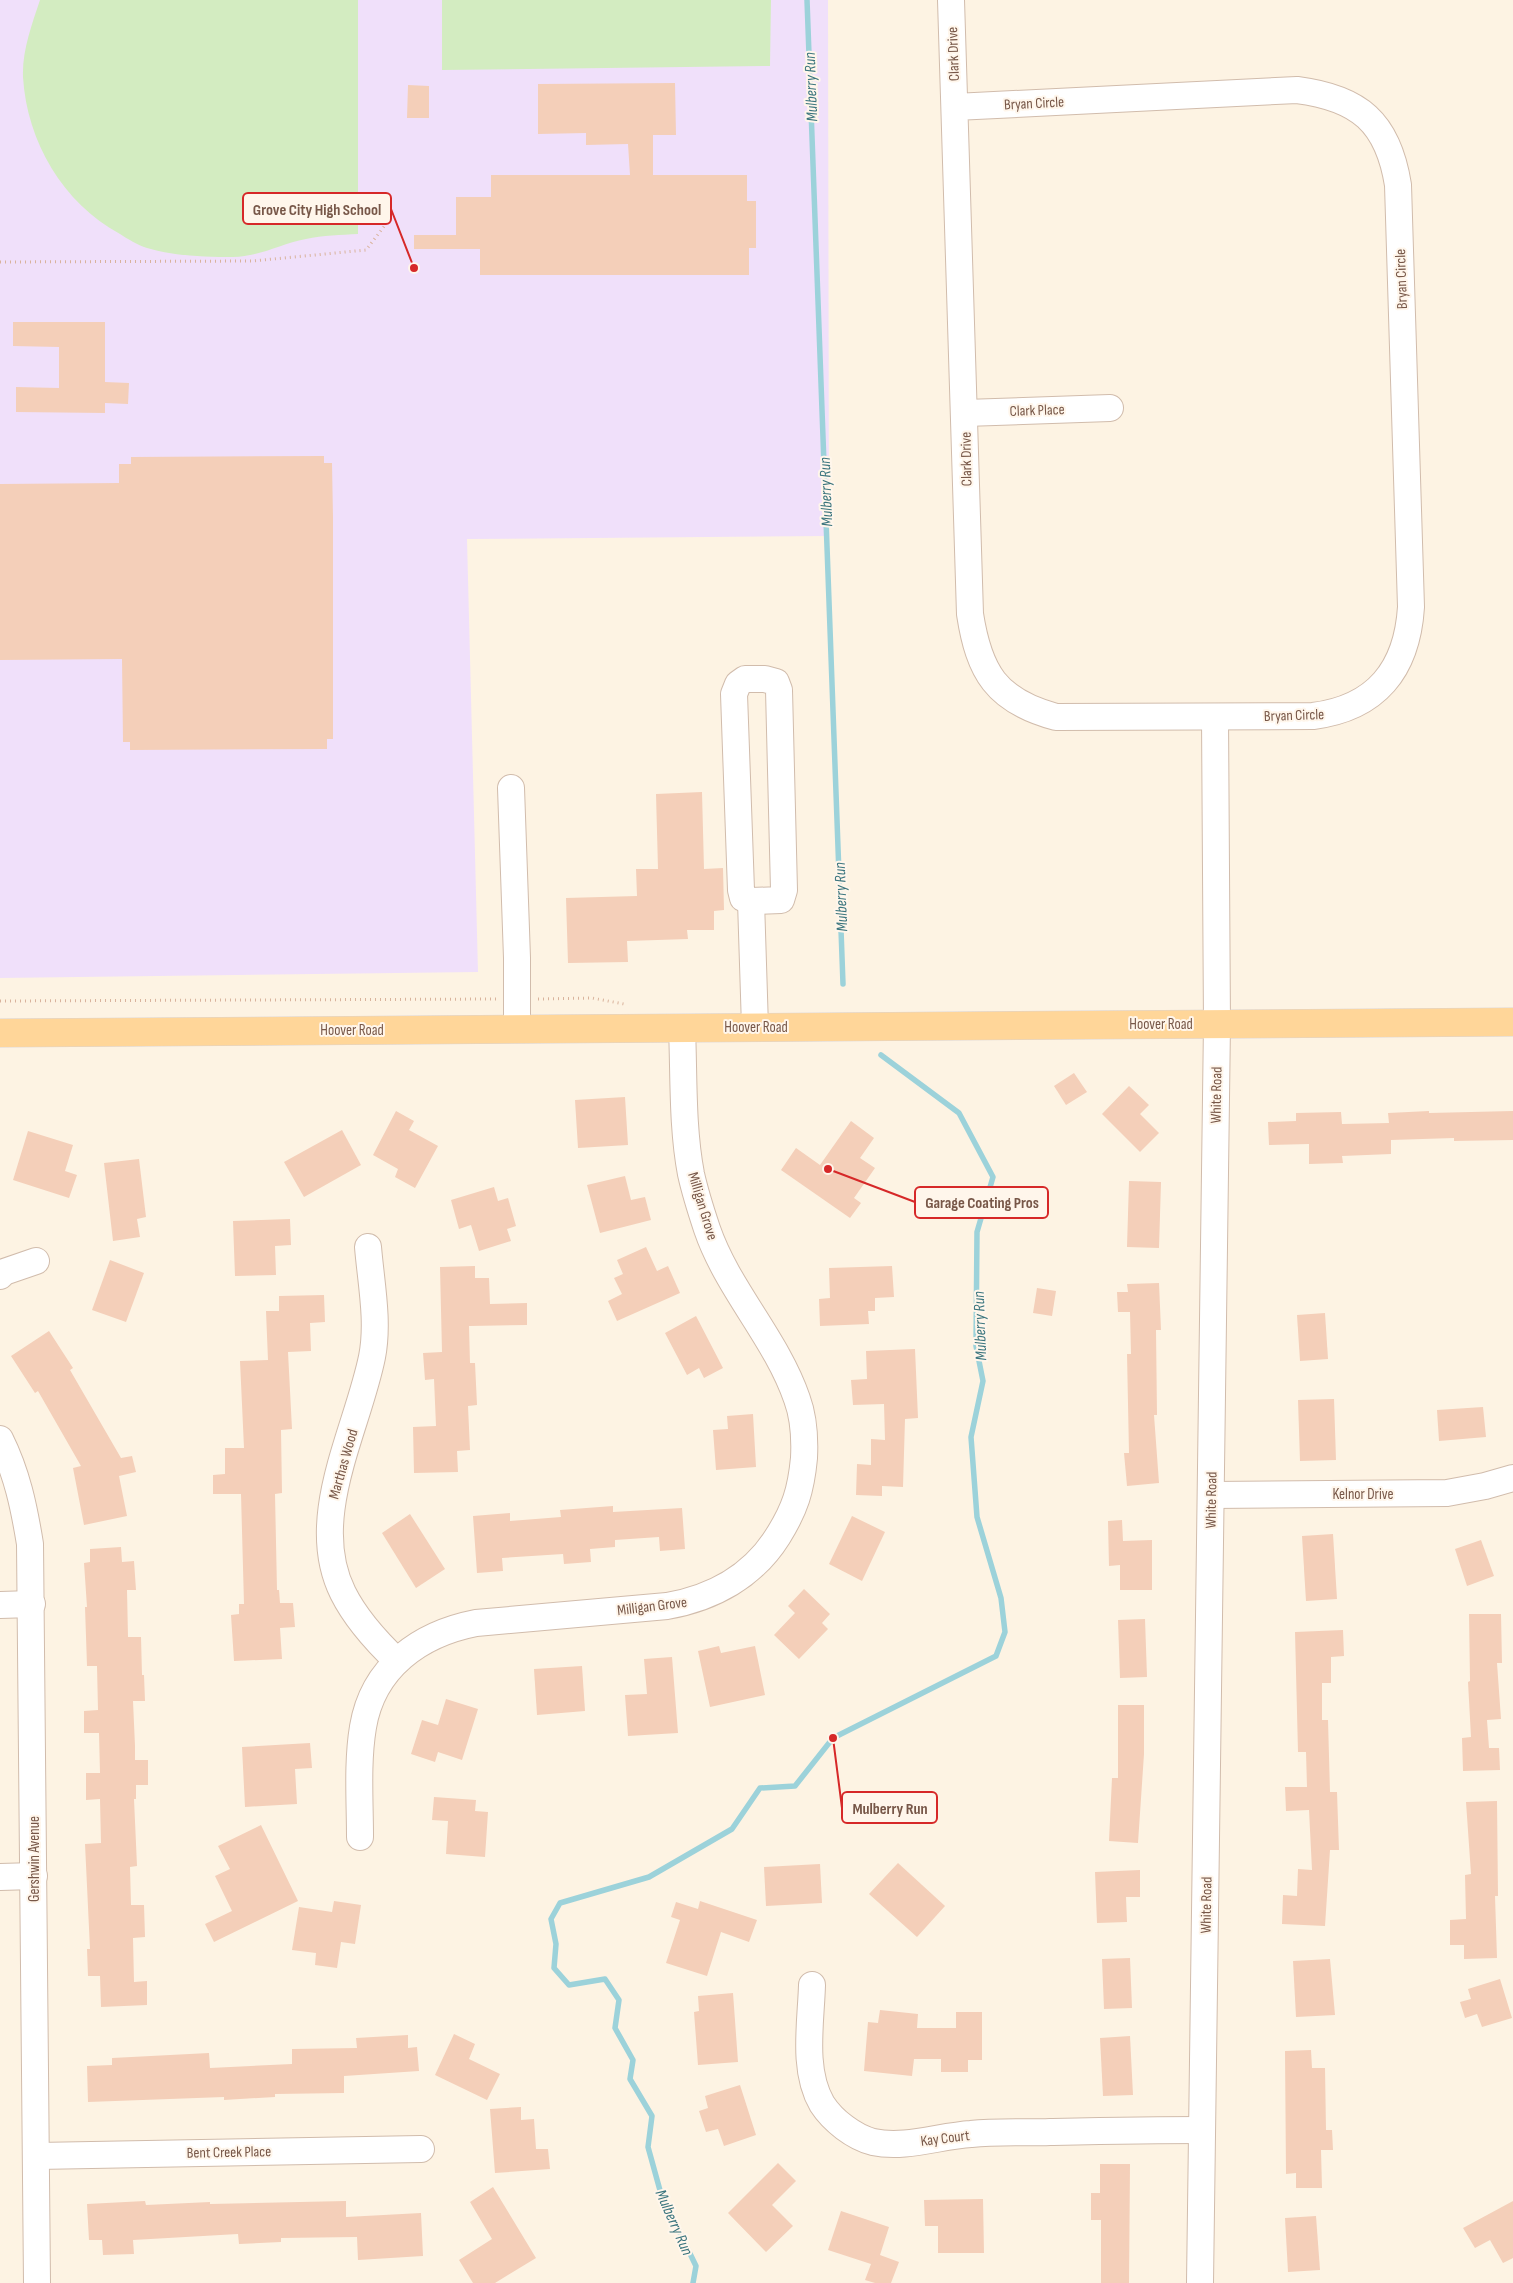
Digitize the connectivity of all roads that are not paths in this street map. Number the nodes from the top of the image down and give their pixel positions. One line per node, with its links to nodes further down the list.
1 (951, 0): 2 (street, Clark Drive)
2 (955, 107): 4 (street, Clark Drive); 5 (street, Bryan Circle)
3 (1110, 408): 4 (street, Clark Place)
4 (965, 413): 5 (street, Clark Drive)
5 (1215, 717): 9 (street, White Road)
6 (511, 788): 12 (street)
7 (751, 901): 7 (street); 10 (street)
8 (1513, 1022): 9 (main road, Hoover Road)
9 (1217, 1024): 10 (main road, Hoover Road); 19 (street, White Road)
10 (755, 1027): 11 (main road, Hoover Road)
11 (682, 1028): 12 (main road, Hoover Road); 22 (street, Milligan Grove)
12 (517, 1029): 13 (main road, Hoover Road)
13 (0, 1033)
14 (368, 1247): 22 (street, Marthas Wood)
15 (36, 1261): 16 (street)
16 (0, 1276)
17 (0, 1439): 20 (street, Gershwin Avenue)
18 (1513, 1479): 19 (street, Kelnor Drive)
19 (1211, 1495): 27 (street, White Road)
20 (32, 1604): 21 (street); 25 (street, Gershwin Avenue)
21 (0, 1605)
22 (397, 1661): 23 (street, Milligan Grove)
23 (360, 1837)
24 (0, 1876): 25 (street)
25 (34, 1876): 29 (street, Gershwin Avenue)
26 (812, 1985): 27 (street, Kay Court)
27 (1202, 2130): 31 (street, White Road)
28 (420, 2149): 29 (street, Bent Creek Place)
29 (36, 2156): 30 (street, Gershwin Avenue)
30 (37, 2283)
31 (1200, 2283)

